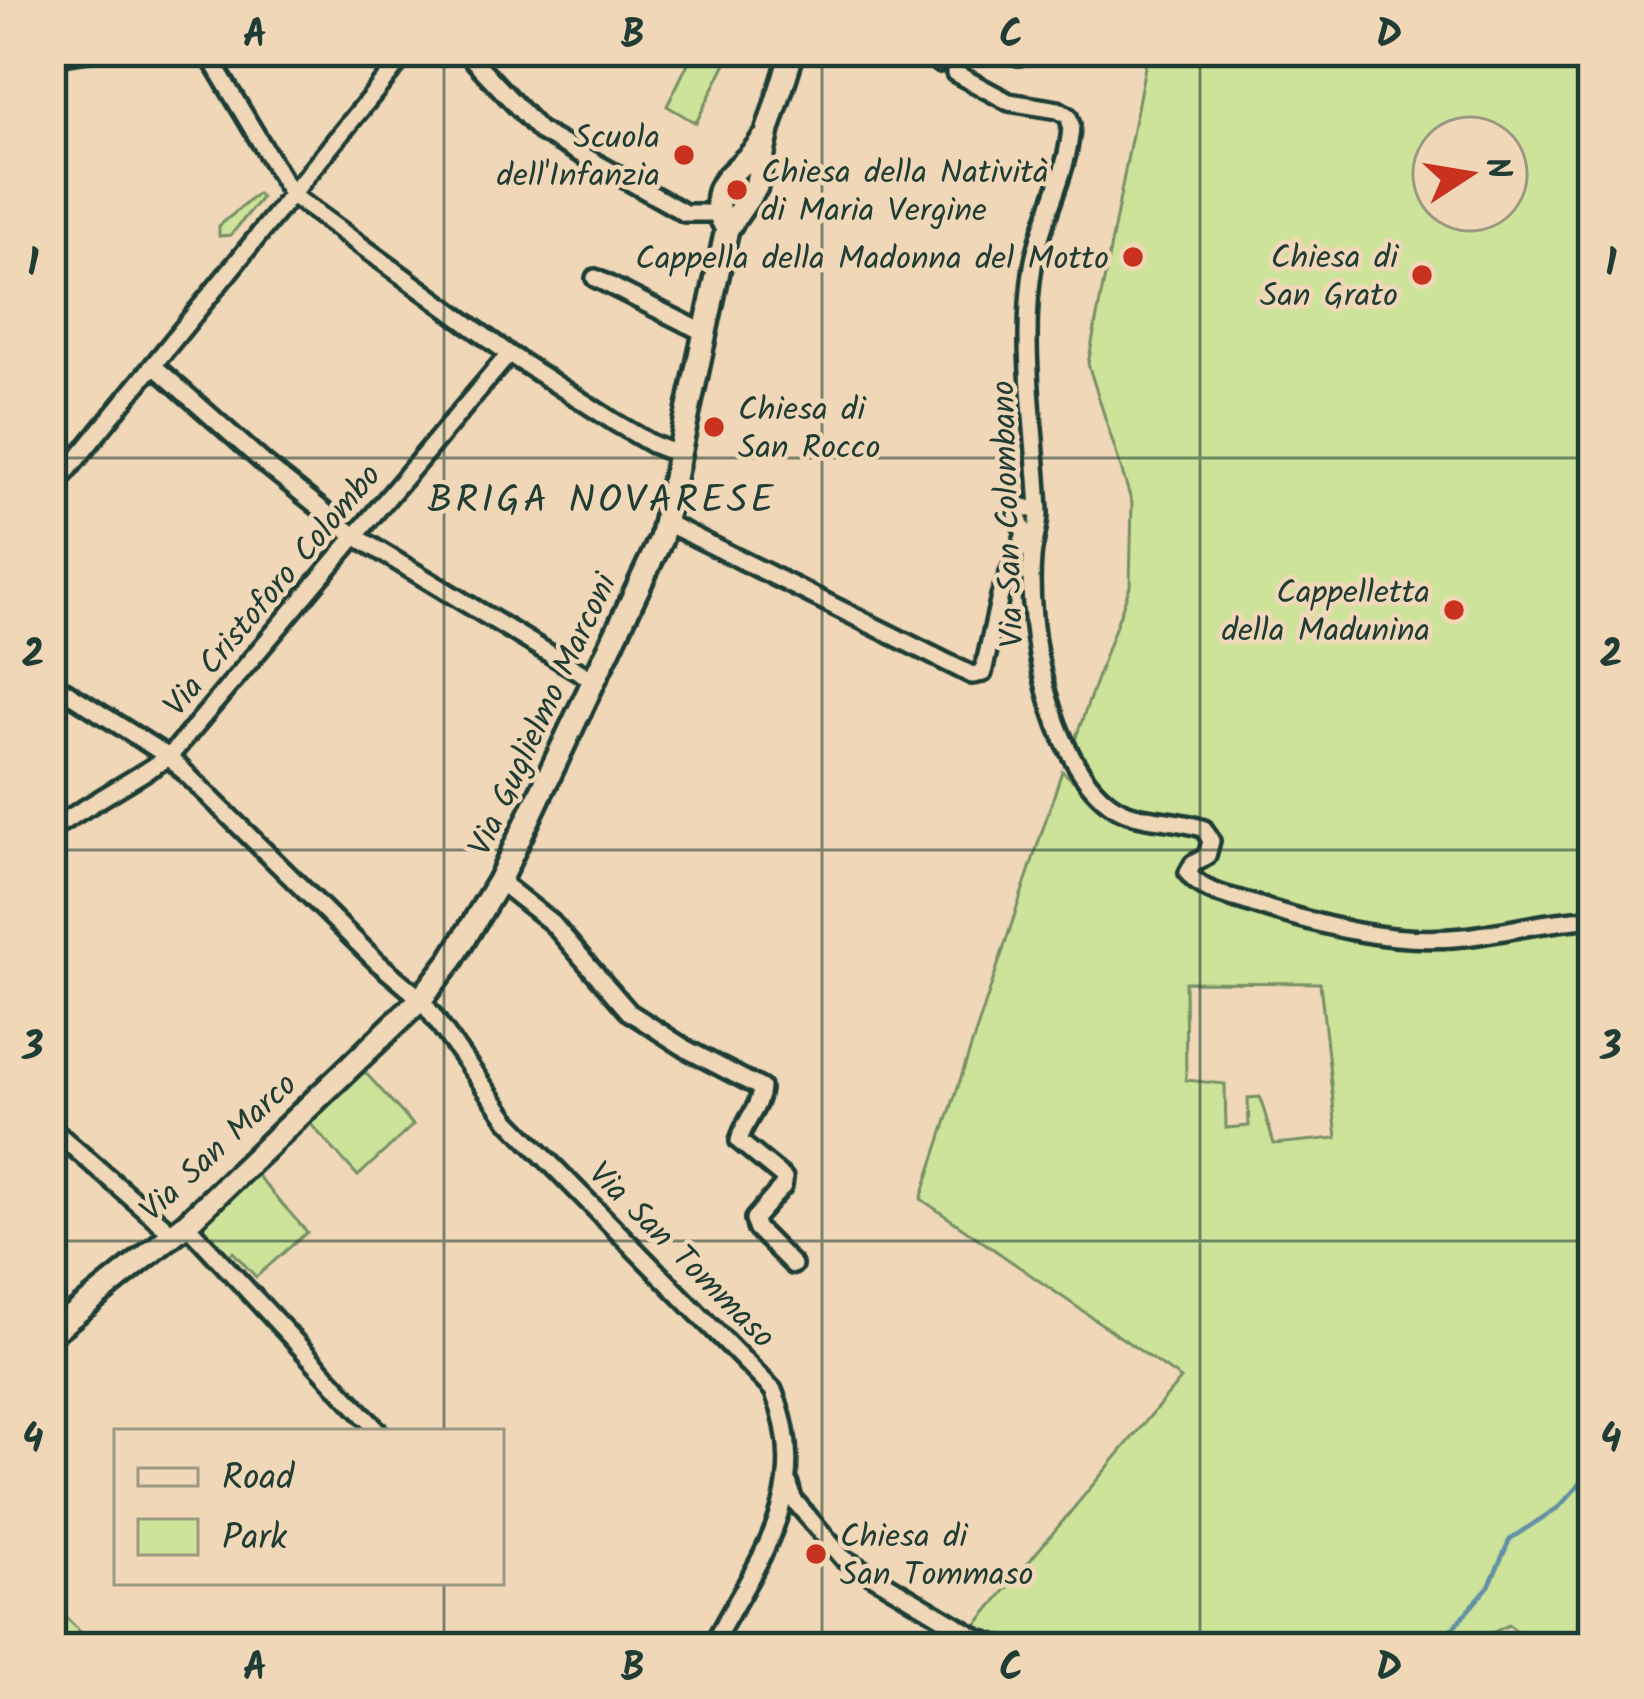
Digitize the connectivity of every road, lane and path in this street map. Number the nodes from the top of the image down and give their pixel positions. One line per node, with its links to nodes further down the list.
1 (94, 51): 7 (street)
2 (206, 51): 10 (street)
3 (408, 51): 10 (street)
4 (465, 51): 11 (street)
5 (793, 51): 11 (street, Via Guglielmo Marconi)
6 (925, 51): 8 (street)
7 (51, 58)
8 (939, 63)
9 (955, 73): 18 (street, Via San Colombano)
10 (292, 195): 14 (street); 15 (street)
11 (722, 221): 13 (street, Via Guglielmo Marconi)
12 (595, 278): 13 (street)
13 (705, 333): 16 (street, Via Guglielmo Marconi)
14 (509, 354): 16 (street); 20 (street, Via Cristoforo Colombo)
15 (153, 364): 17 (street); 20 (street)
16 (680, 455): 19 (street, Via Guglielmo Marconi)
17 (51, 490)
18 (1039, 511): 19 (street); 26 (street, Via San Colombano)
19 (665, 522): 21 (street, Via Guglielmo Marconi)
20 (355, 536): 21 (street); 23 (street, Via Cristoforo Colombo)
21 (593, 680): 25 (street, Via Guglielmo Marconi)
22 (51, 682): 23 (street, Via San Tommaso)
23 (169, 757): 24 (street, Via Cristoforo Colombo); 27 (street, Via San Tommaso)
24 (51, 829)
25 (499, 880): 27 (street, Via Guglielmo Marconi); 30 (street)
26 (1593, 919)
27 (421, 999): 29 (street, Via San Marco); 33 (street, Via San Tommaso)
28 (51, 1127): 29 (street)
29 (179, 1228): 31 (street, Via San Marco); 32 (street)
30 (793, 1265)
31 (51, 1333)
32 (376, 1429)
33 (789, 1481): 34 (street, Via San Tommaso); 35 (street)
34 (711, 1648)
35 (1006, 1648)

